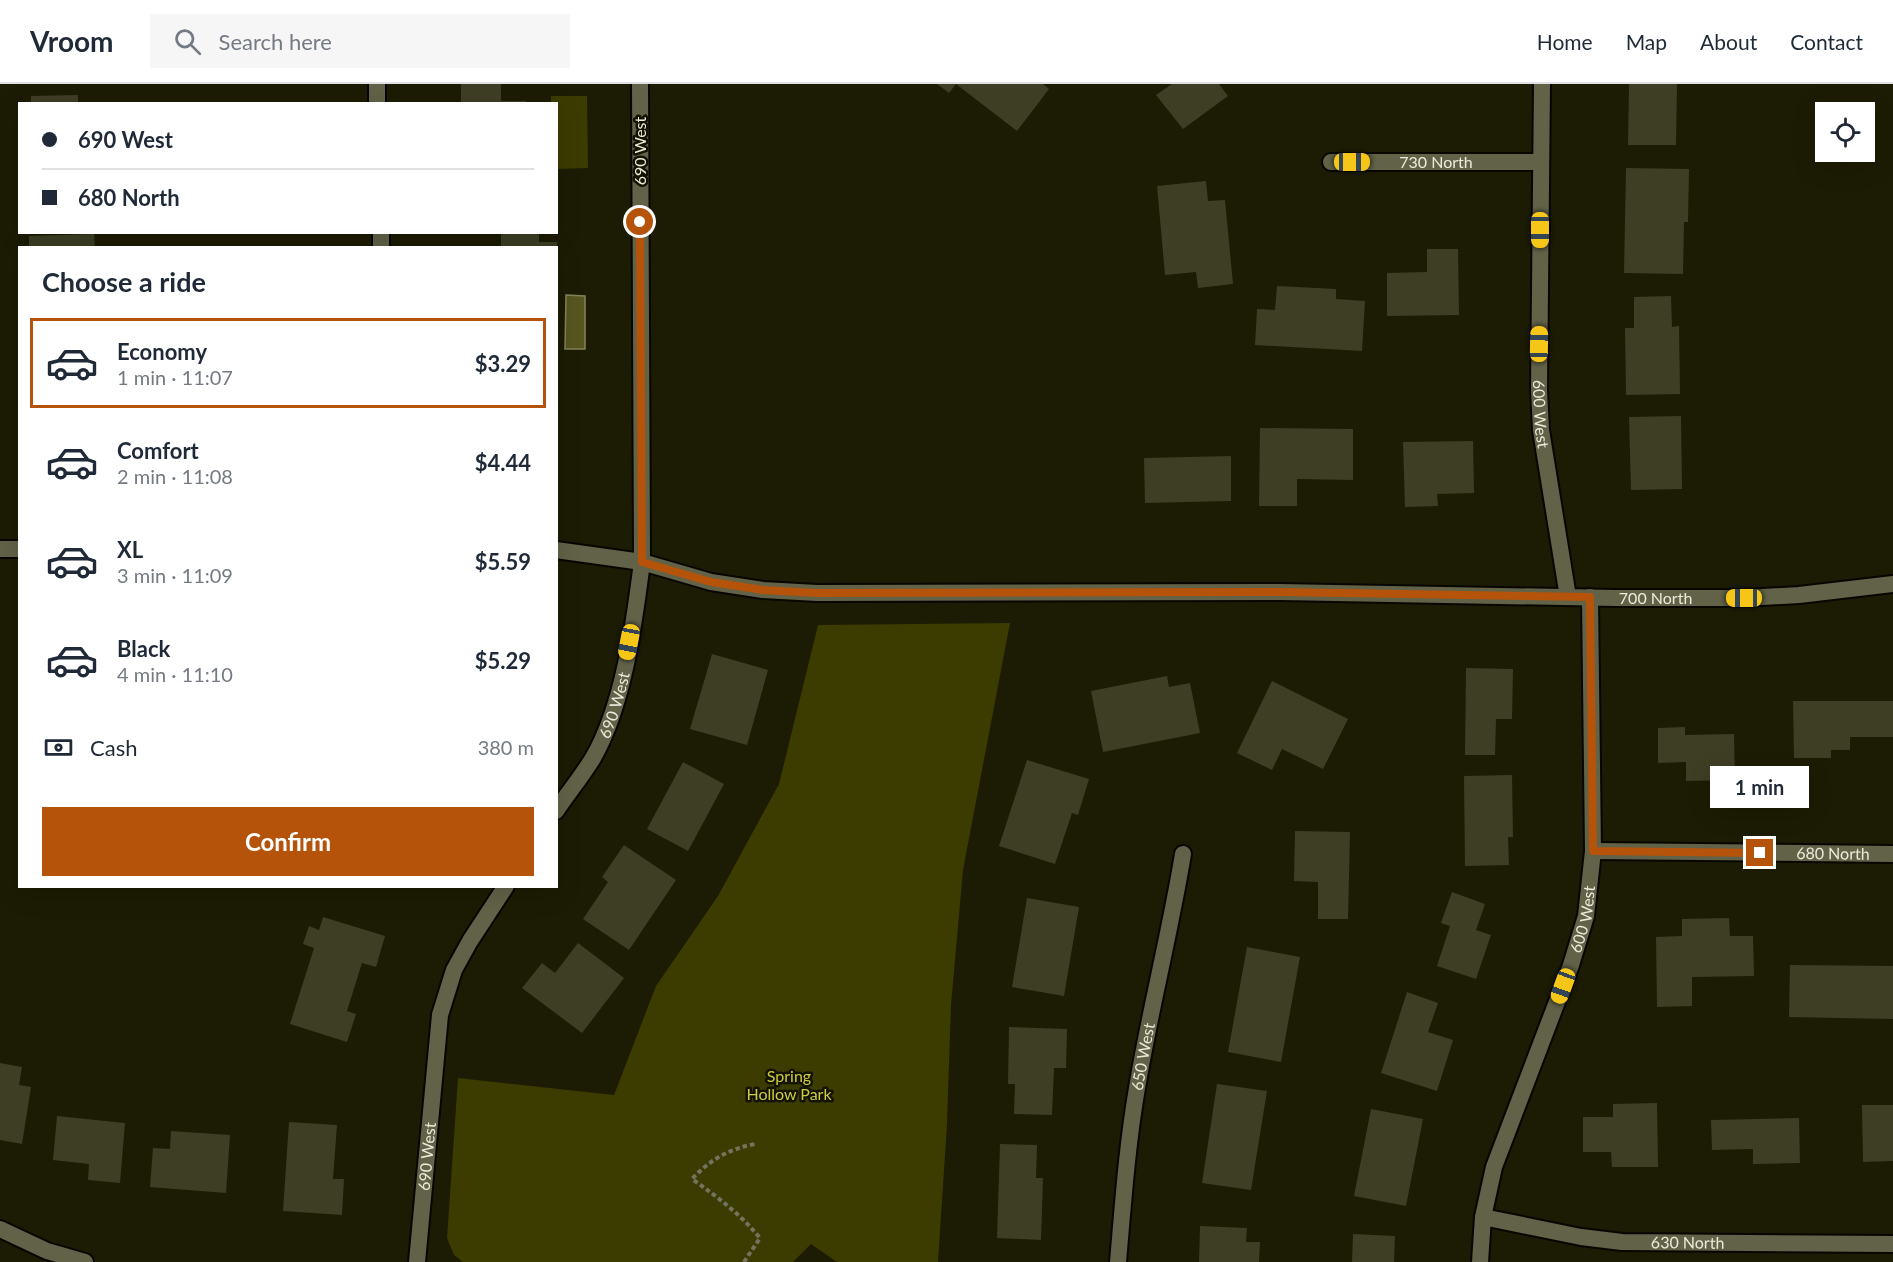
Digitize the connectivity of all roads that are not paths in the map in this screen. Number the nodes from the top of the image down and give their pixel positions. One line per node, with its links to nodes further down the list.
1 (377, 84): 4 (street)
2 (640, 84): 10 (street, 690 West)
3 (1542, 84): 6 (street, 600 West)
4 (377, 102)
5 (1331, 162): 6 (street, 730 North)
6 (1541, 162): 12 (street, 600 West)
7 (0, 549): 8 (street)
8 (18, 549)
9 (558, 550): 10 (street, 700 North)
10 (642, 562): 12 (street, 700 North); 14 (street, 690 West)
11 (1893, 584): 13 (street, 700 North)
12 (1568, 597): 13 (street, 700 North)
13 (1590, 597): 15 (street, 600 West)
14 (558, 808)
15 (1593, 851): 17 (street, 680 North); 19 (street, 600 West)
16 (1183, 854): 24 (street, 650 West)
17 (1893, 854)
18 (505, 888): 23 (street, 690 West)
19 (1483, 1217): 21 (street, 630 North); 25 (street, 600 West)
20 (0, 1229): 22 (street)
21 (1893, 1244)
22 (84, 1262)
23 (417, 1262)
24 (1118, 1262)
25 (1480, 1262)

